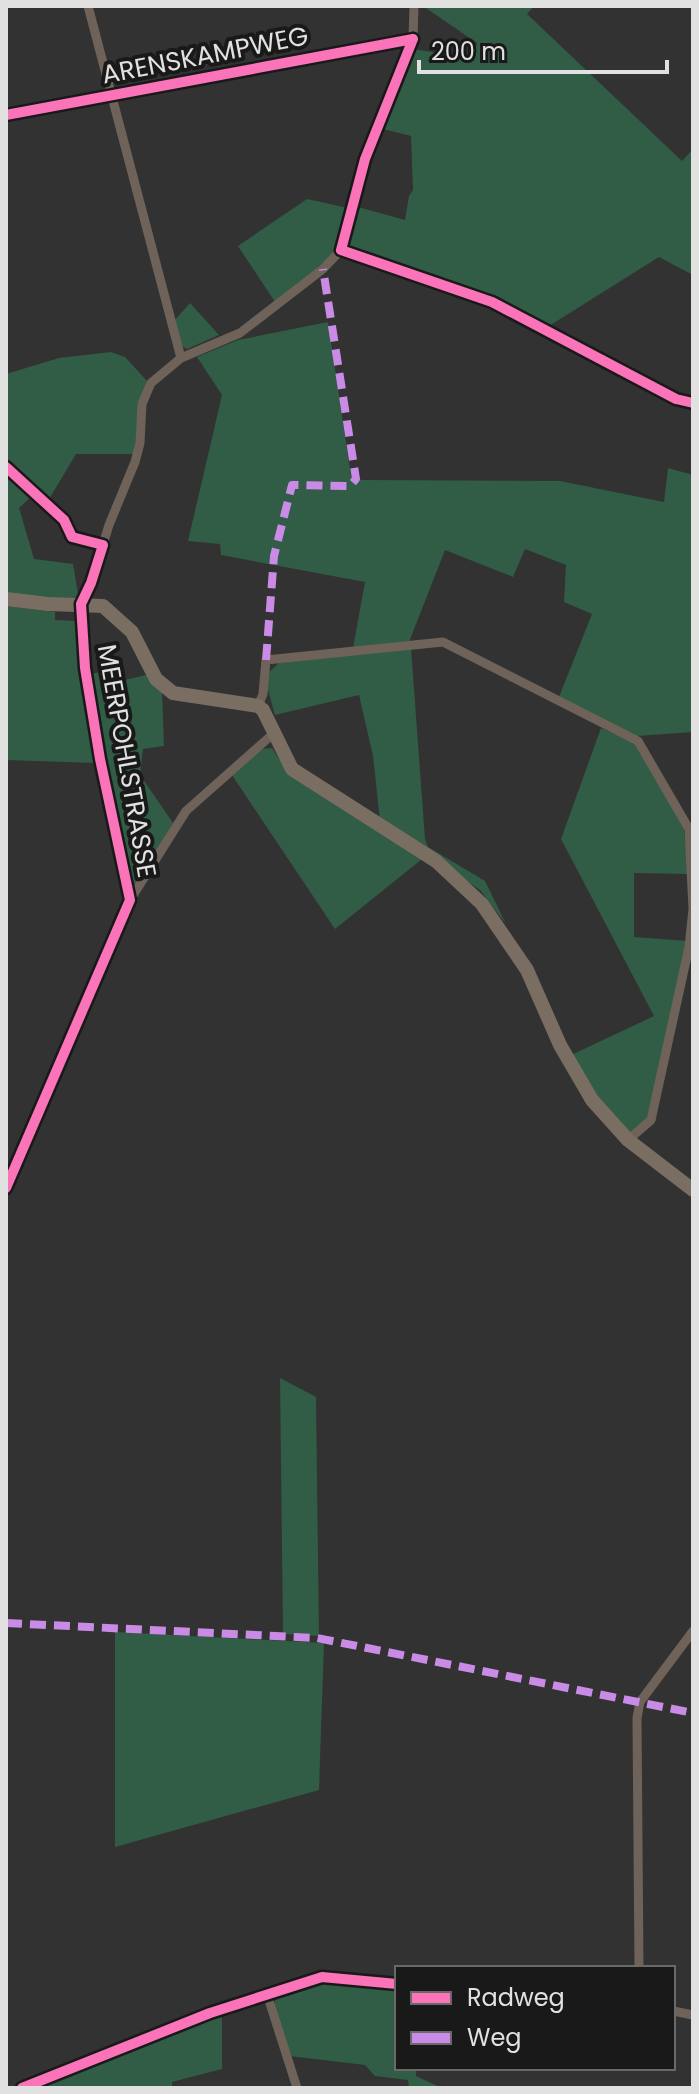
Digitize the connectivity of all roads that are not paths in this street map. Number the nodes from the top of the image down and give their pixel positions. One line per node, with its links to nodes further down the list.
1 (88, 6): 4 (street)
2 (414, 6): 3 (street)
3 (413, 39): 4 (street, ARENSKAMPWEG); 6 (street)
4 (111, 95): 5 (street, ARENSKAMPWEG); 7 (street)
5 (6, 115)
6 (341, 250): 7 (street); 8 (street)
7 (181, 358): 10 (street)
8 (693, 403)
9 (6, 599): 10 (main road)
10 (81, 604): 11 (main road); 14 (street, MEERPOHLSTRASSE)
11 (258, 706): 12 (main road); 13 (street)
12 (274, 733): 14 (street, MEERPOHLSTRASSE); 15 (main road)
13 (691, 826): 15 (street)
14 (130, 900): 16 (street, MEERPOHLSTRASSE)
15 (628, 1140): 17 (main road)
16 (6, 1188)
17 (693, 1190)
18 (693, 1631): 19 (street)
19 (639, 1966)
20 (395, 1984): 21 (street)
21 (267, 1994): 22 (street); 23 (street)
22 (22, 2088)
23 (297, 2088)

